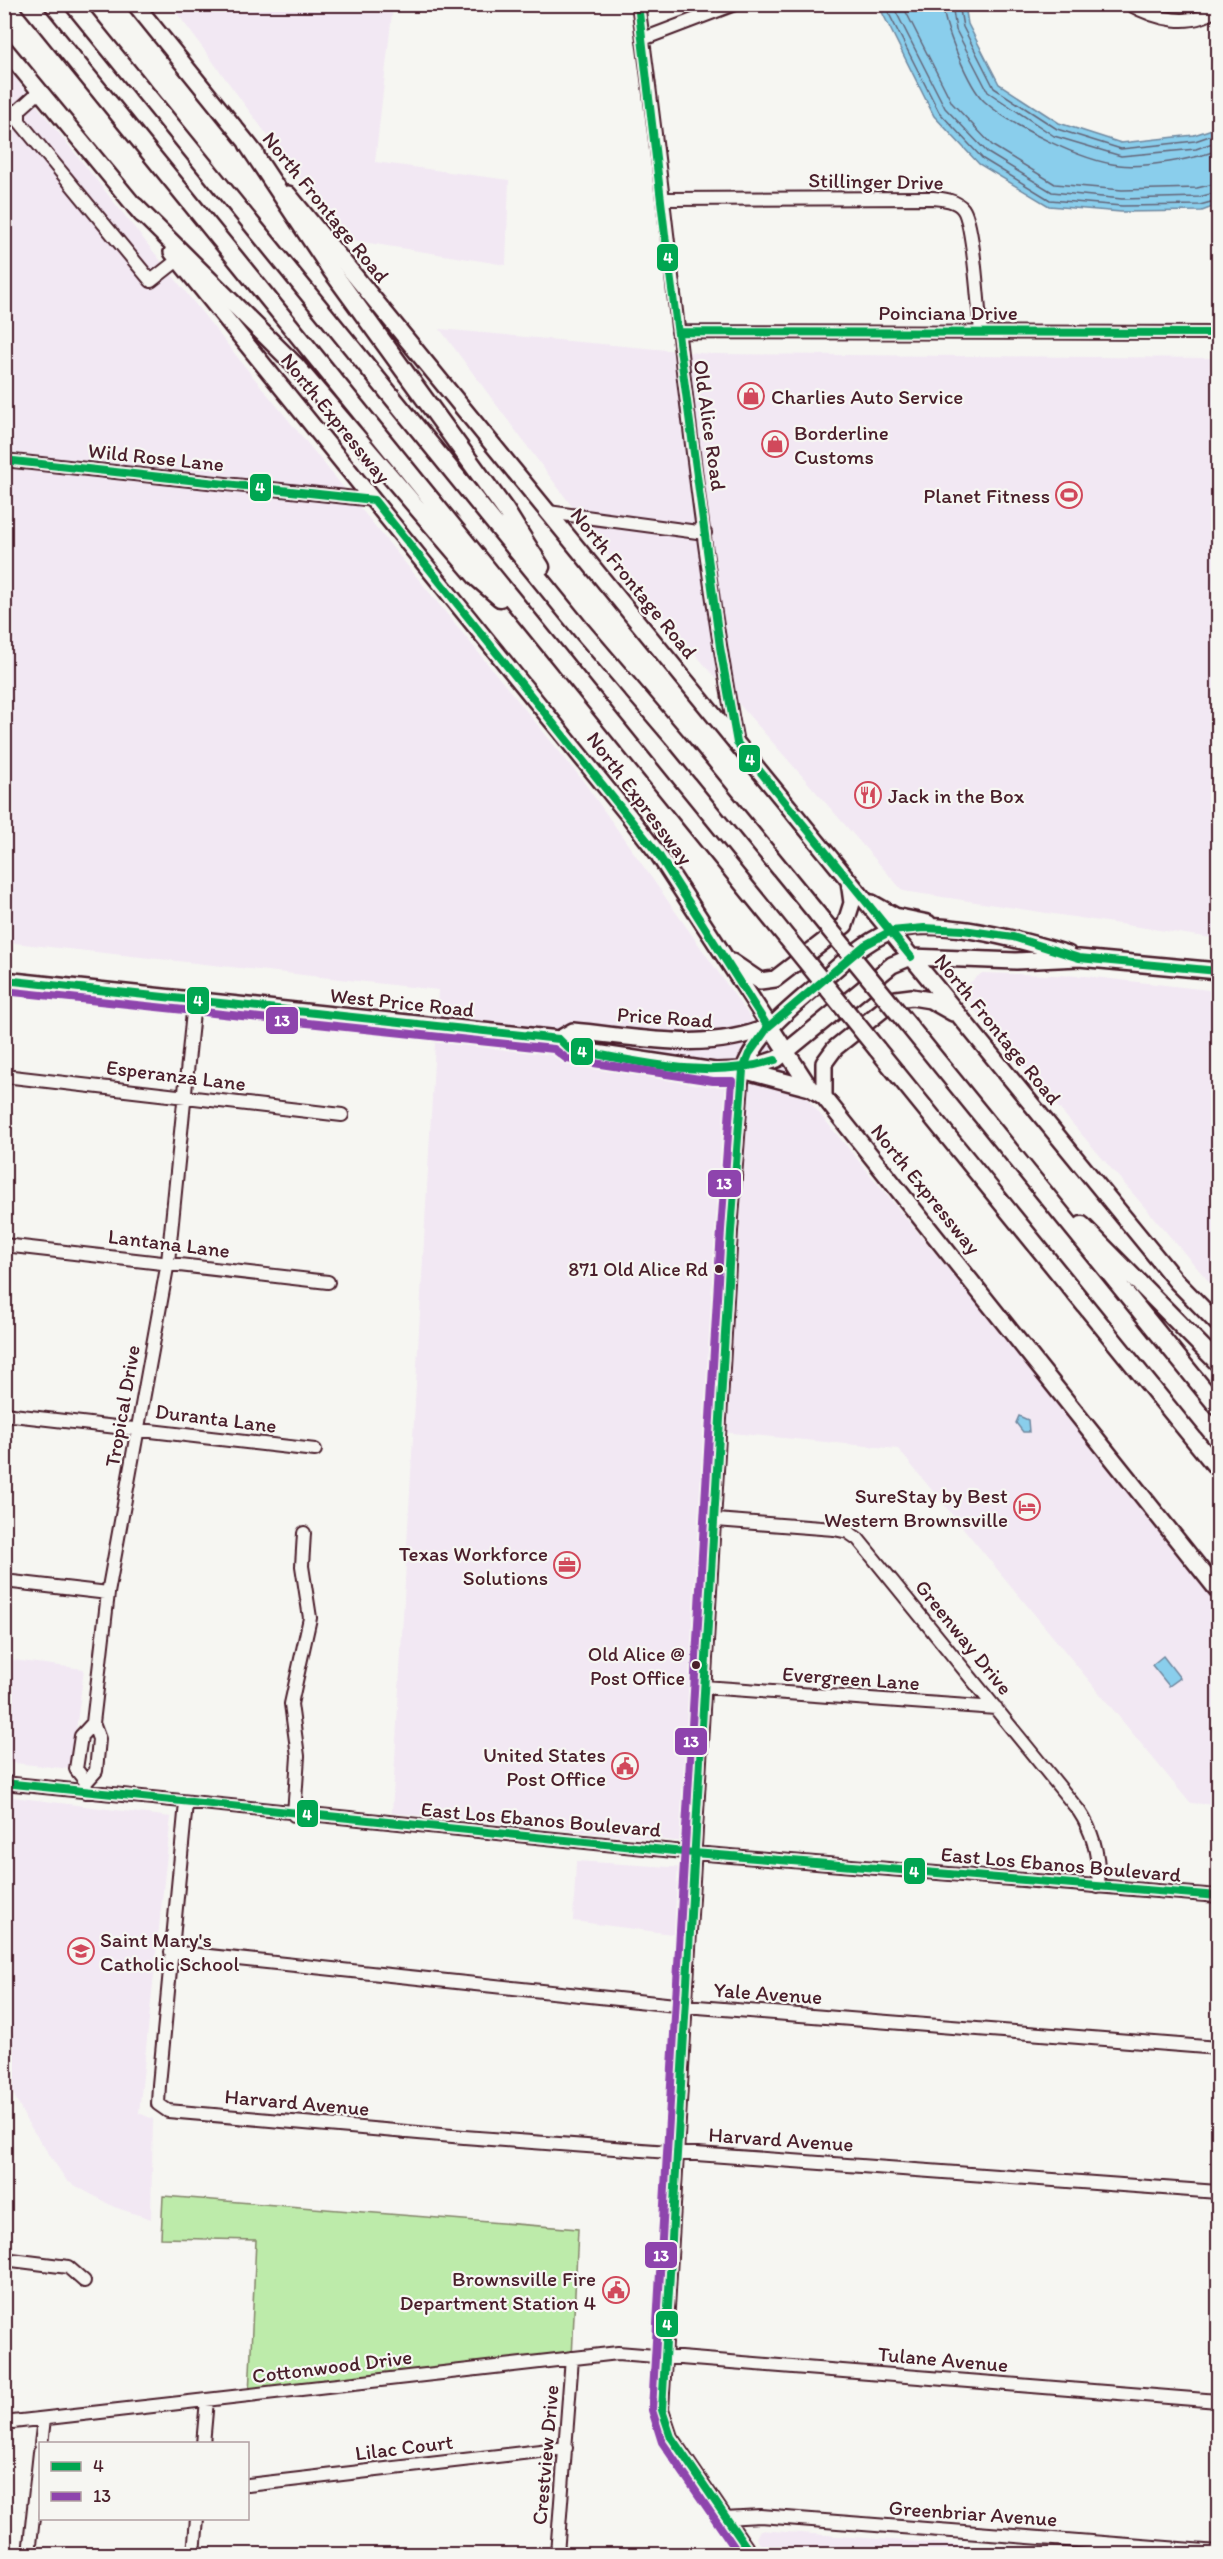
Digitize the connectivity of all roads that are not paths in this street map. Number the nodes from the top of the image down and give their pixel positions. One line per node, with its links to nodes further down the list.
1 (29, 4): 25 (highway, North Expressway)
2 (73, 4): 24 (highway)
3 (135, 4): 13 (main road, North Frontage Road)
4 (638, 4): 8 (street, Old Alice Road)
5 (735, 4): 8 (street)
6 (1129, 4): 7 (street)
7 (1218, 8)
8 (643, 39): 14 (street, Old Alice Road)
9 (8, 57): 10 (main road, North Expressway)
10 (40, 91): 11 (street); 15 (main road, North Expressway)
11 (19, 110): 12 (street); 16 (street)
12 (4, 114)
13 (248, 145): 22 (main road, North Frontage Road); 24 (highway)
14 (663, 199): 17 (street, Stillinger Drive); 18 (street, Old Alice Road)
15 (135, 206): 16 (main road, North Expressway); 25 (highway)
16 (178, 260): 21 (main road, North Expressway)
17 (981, 331): 18 (street, Poinciana Drive); 19 (street, Poinciana Drive)
18 (678, 332): 23 (street, Old Alice Road)
19 (1218, 333)
20 (4, 460): 21 (street, Wild Rose Lane)
21 (374, 500): 31 (main road, North Expressway)
22 (548, 512): 23 (street); 26 (main road, North Frontage Road)
23 (705, 533): 26 (street, Old Alice Road)
24 (582, 631): 47 (highway, bridge)
25 (545, 641): 56 (highway, North Expressway, bridge)
26 (737, 743): 27 (main road, North Frontage Road)
27 (849, 881): 28 (main road, North Frontage Road); 31 (main road)
28 (866, 899): 29 (main road); 30 (main road, North Frontage Road)
29 (963, 930): 30 (main road); 33 (main road)
30 (891, 931): 32 (main road, North Frontage Road); 38 (main road)
31 (720, 952): 38 (main road, North Expressway)
32 (911, 957): 33 (main road); 37 (main road, North Frontage Road); 40 (main road, West Price Road)
33 (1079, 958): 34 (main road)
34 (1218, 971)
35 (4, 980): 36 (main road, West Price Road)
36 (194, 1002): 39 (main road, West Price Road); 44 (street, Tropical Drive)
37 (963, 1019): 45 (main road); 51 (main road, North Frontage Road)
38 (768, 1027): 39 (main road, Price Road); 40 (main road, North Expressway); 41 (main road)
39 (559, 1039): 41 (main road, West Price Road)
40 (786, 1052): 41 (main road, West Price Road); 43 (main road, North Expressway)
41 (743, 1070): 43 (main road); 60 (street)
42 (4, 1076): 44 (street, Esperanza Lane)
43 (810, 1088): 45 (main road, North Expressway)
44 (186, 1095): 46 (street, Esperanza Lane); 49 (street, Tropical Drive)
45 (824, 1097): 63 (main road, North Expressway)
46 (342, 1115)
47 (1011, 1153): 52 (highway); 53 (highway)
48 (4, 1245): 49 (street, Lantana Lane)
49 (168, 1262): 50 (street, Lantana Lane); 55 (street, Tropical Drive)
50 (328, 1282)
51 (1218, 1324)
52 (1218, 1363)
53 (1218, 1407)
54 (4, 1414): 55 (street, Duranta Lane)
55 (137, 1428): 57 (street, Duranta Lane); 64 (street, Tropical Drive)
56 (1191, 1436): 58 (highway, North Expressway); 59 (highway)
57 (315, 1450)
58 (1218, 1469)
59 (1218, 1474)
60 (716, 1520): 65 (street); 66 (street, Greenway Drive)
61 (304, 1533): 71 (street)
62 (4, 1581): 64 (street)
63 (1218, 1591)
64 (108, 1593): 67 (street, Tropical Drive)
65 (704, 1687): 66 (street, Evergreen Lane); 72 (street)
66 (996, 1708): 73 (street, Greenway Drive)
67 (93, 1723): 69 (street, Tropical Drive); 69 (street, Tropical Drive)
68 (4, 1783): 69 (street, East Los Ebanos Boulevard)
69 (86, 1787): 70 (street, East Los Ebanos Boulevard)
70 (186, 1803): 71 (street, East Los Ebanos Boulevard); 75 (street)
71 (294, 1815): 72 (street, East Los Ebanos Boulevard)
72 (694, 1853): 73 (street, East Los Ebanos Boulevard); 76 (street)
73 (1098, 1887): 74 (street, East Los Ebanos Boulevard)
74 (1218, 1896)
75 (171, 1952): 76 (street, Yale Avenue); 78 (street, Harvard Avenue)
76 (685, 2006): 77 (street, Yale Avenue); 78 (street)
77 (1218, 2048)
78 (676, 2150): 79 (street, Harvard Avenue); 82 (street)
79 (1218, 2192)
80 (4, 2259): 81 (street)
81 (84, 2281)
82 (664, 2356): 83 (street, Cottonwood Drive); 85 (street, Tulane Avenue); 93 (street)
83 (572, 2358): 84 (street, Cottonwood Drive); 90 (street, Crestview Drive)
84 (207, 2400): 86 (street, Cottonwood Drive); 89 (street)
85 (1218, 2401)
86 (44, 2418): 87 (street, Cottonwood Drive); 88 (street)
87 (4, 2423)
88 (41, 2442)
89 (203, 2442)
90 (566, 2448): 92 (street, Lilac Court); 98 (street, Crestview Drive)
91 (39, 2461): 96 (street)
92 (249, 2486)
93 (724, 2518): 95 (street, Greenbriar Avenue); 99 (street)
94 (197, 2520): 97 (street)
95 (1218, 2552)
96 (29, 2554)
97 (194, 2554)
98 (557, 2554)
99 (751, 2554)

